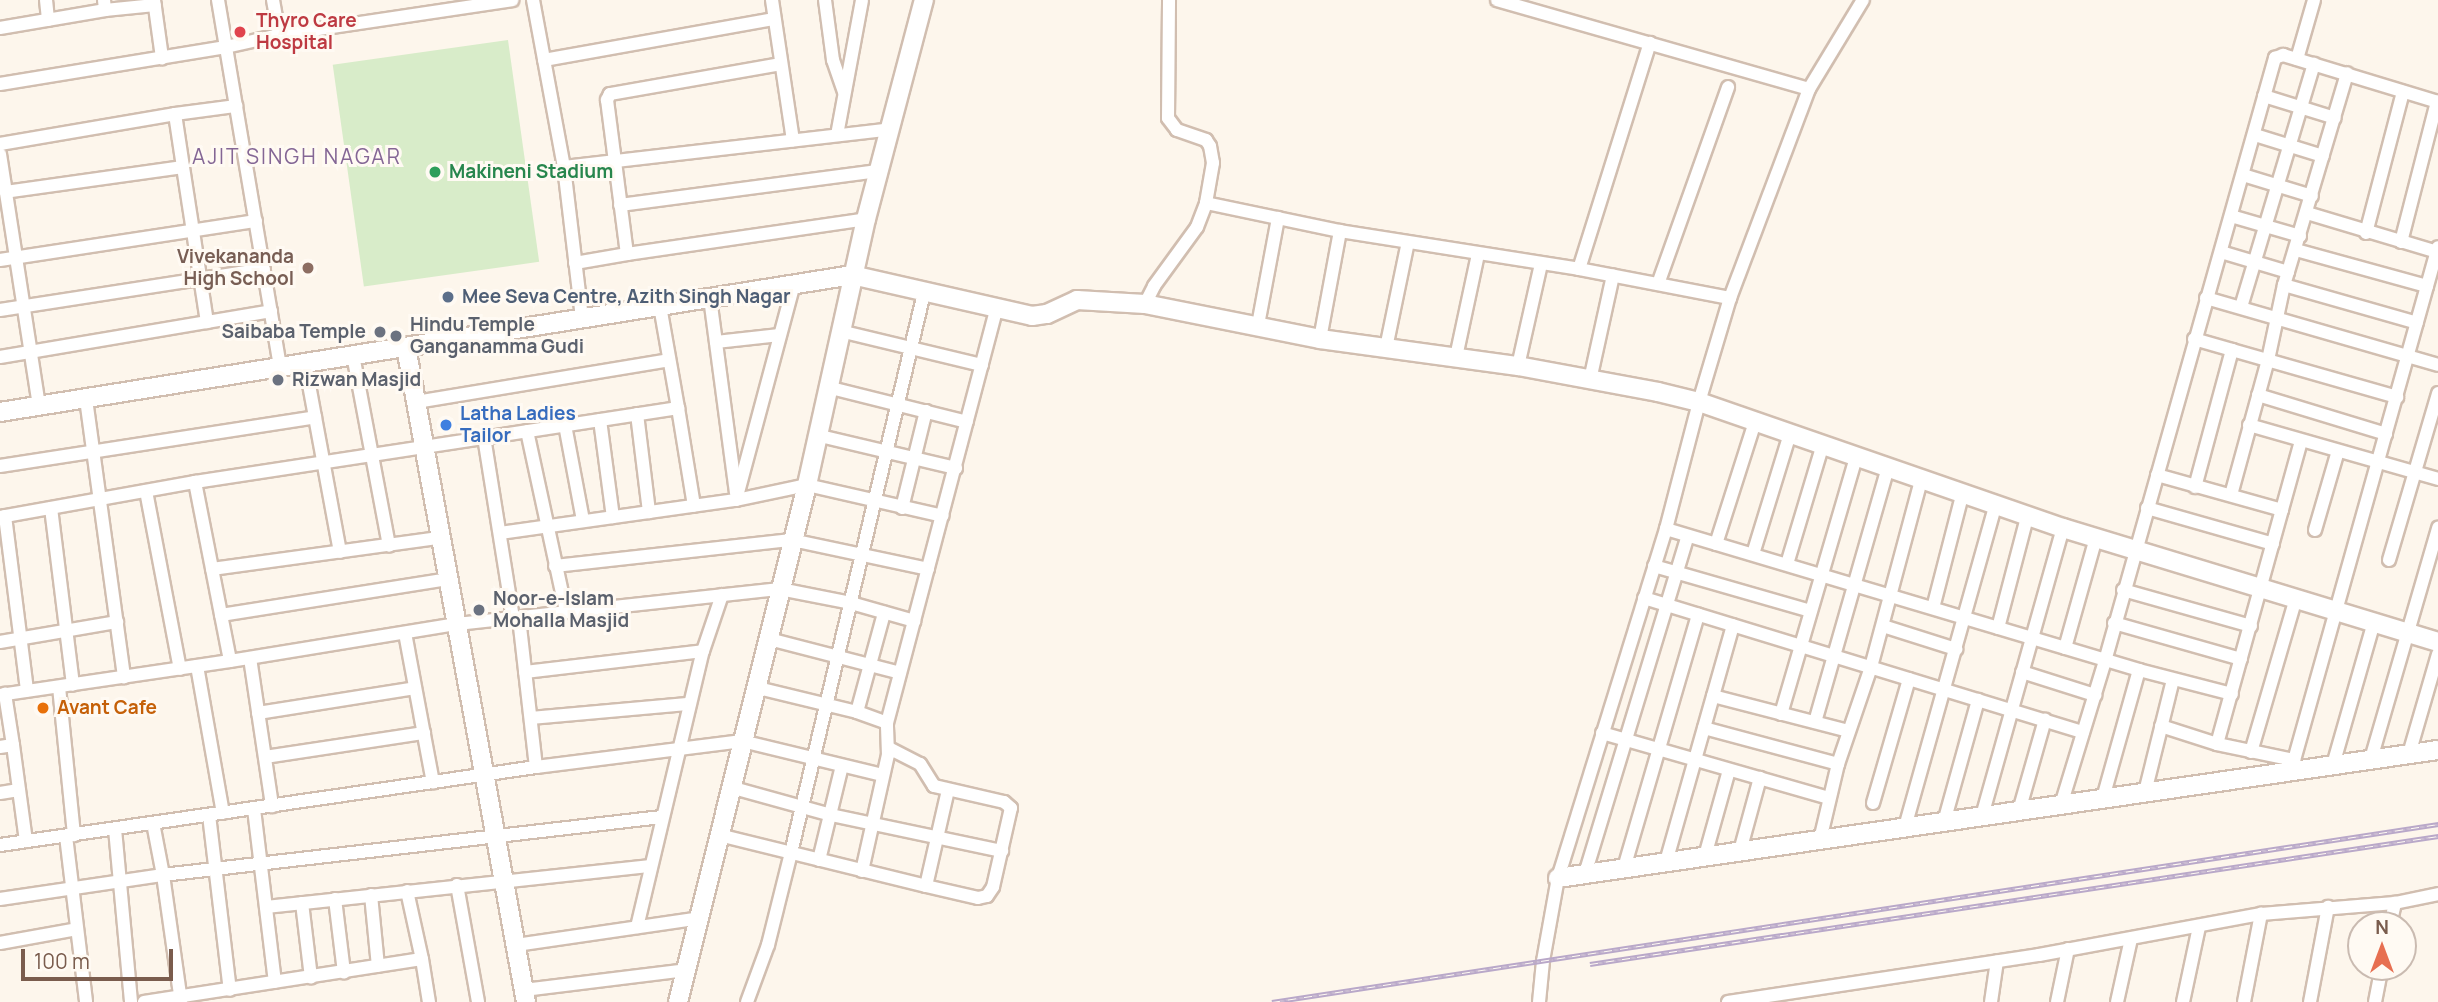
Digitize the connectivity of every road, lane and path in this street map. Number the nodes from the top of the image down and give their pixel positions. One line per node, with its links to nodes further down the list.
1 (46, 0): 17 (street)
2 (218, 0): 21 (street)
3 (273, 0): 19 (street)
4 (512, 0): 19 (street)
5 (533, 0): 24 (street)
6 (772, 0): 16 (street)
7 (825, 0): 32 (street)
8 (862, 0): 32 (street)
9 (924, 0): 39 (street)
10 (1169, 0): 55 (street)
11 (1497, 0): 20 (street)
12 (1863, 0): 30 (street)
13 (2314, 0): 23 (street)
14 (155, 2): 15 (street); 22 (street)
15 (104, 5): 17 (street)
16 (774, 19): 24 (street); 25 (street)
17 (48, 20): 18 (street)
18 (0, 28)
19 (279, 34): 21 (street)
20 (1650, 43): 30 (street); 80 (street)
21 (226, 47): 22 (street); 35 (street)
22 (162, 58): 28 (street)
23 (2297, 59): 26 (street); 33 (street)
24 (544, 60): 49 (street)
25 (781, 64): 42 (street); 47 (street)
26 (2314, 64): 27 (street); 36 (street)
27 (2347, 73): 31 (street); 38 (street)
28 (0, 85)
29 (1728, 87): 86 (street)
30 (1809, 89): 90 (street)
31 (2403, 92): 34 (street); 65 (street)
32 (845, 94): 40 (street)
33 (2264, 96): 36 (street); 41 (street)
34 (2437, 102): 68 (street)
35 (236, 106): 37 (street); 61 (street)
36 (2301, 108): 38 (street); 44 (street)
37 (175, 114): 43 (street); 48 (street)
38 (2334, 118): 46 (street)
39 (891, 129): 40 (street); 50 (street)
40 (836, 135): 42 (street)
41 (2255, 135): 44 (street); 51 (street)
42 (793, 140): 47 (street)
43 (0, 144)
44 (2290, 147): 46 (street); 52 (street)
45 (0, 154): 53 (street)
46 (2323, 156): 54 (street)
47 (614, 161): 49 (street); 56 (street)
48 (183, 167): 53 (street); 64 (street)
49 (564, 167): 77 (street)
50 (880, 171): 56 (street); 60 (street)
51 (2243, 175): 52 (street); 58 (street)
52 (2277, 186): 54 (street); 62 (street)
53 (6, 192): 74 (street)
54 (2312, 195): 57 (street)
55 (1206, 203): 59 (street); 92 (street)
56 (620, 205): 72 (street)
57 (2307, 213): 65 (street); 66 (street)
58 (2231, 216): 62 (street); 71 (street)
59 (1278, 218): 63 (street); 103 (street)
60 (866, 219): 72 (street); 81 (street)
61 (256, 221): 64 (street); 79 (street)
62 (2264, 226): 66 (street); 76 (street)
63 (1340, 231): 67 (street); 106 (street)
64 (191, 232): 74 (street); 83 (street)
65 (2366, 233): 68 (street)
66 (2300, 236): 69 (street)
67 (1408, 242): 73 (street); 111 (street)
68 (2401, 242): 70 (street)
69 (2296, 250): 84 (street); 87 (street)
70 (2438, 250): 87 (street)
71 (2221, 252): 76 (street); 91 (street)
72 (627, 254): 77 (street)
73 (1478, 254): 78 (street); 117 (street)
74 (16, 257): 75 (street); 93 (street)
75 (0, 260)
76 (2254, 262): 84 (street); 95 (street)
77 (575, 263): 99 (street)
78 (1541, 264): 80 (street); 123 (street)
79 (264, 269): 83 (street); 98 (street)
80 (1579, 269): 82 (street)
81 (852, 275): 85 (street); 88 (street); 104 (street)
82 (1613, 275): 86 (street); 125 (street)
83 (200, 279): 93 (street); 101 (street)
84 (2286, 279): 100 (street); 102 (street)
85 (794, 284): 89 (street); 105 (street)
86 (1658, 285): 90 (street)
87 (2427, 286): 102 (street)
88 (924, 293): 96 (street); 110 (street)
89 (710, 298): 94 (street); 108 (street)
90 (1730, 298): 132 (street)
91 (2206, 298): 95 (street); 107 (street)
92 (1145, 304): 96 (street); 103 (street)
93 (24, 306): 97 (street); 113 (street)
94 (660, 306): 99 (street); 118 (street)
95 (2241, 307): 100 (street)
96 (996, 309): 121 (street)
97 (0, 310)
98 (271, 311): 101 (street); 124 (street)
99 (582, 318): 109 (street)
100 (2276, 319): 115 (street); 119 (street)
101 (208, 322): 113 (street)
102 (2417, 324): 115 (street)
103 (1258, 325): 106 (street)
104 (839, 331): 110 (street); 126 (street)
105 (780, 335): 108 (street); 175 (street)
106 (1320, 339): 111 (street)
107 (2194, 340): 112 (street); 165 (street)
108 (716, 342): 175 (street)
109 (406, 347): 114 (street); 131 (street)
110 (909, 348): 121 (street); 133 (street)
111 (1386, 348): 117 (street)
112 (2232, 350): 119 (street); 170 (street)
113 (31, 352): 116 (street); 134 (street)
114 (352, 355): 120 (street); 156 (street)
115 (2408, 356): 122 (street); 129 (street)
116 (0, 357)
117 (1456, 357): 123 (street)
118 (670, 360): 131 (street); 135 (street)
119 (2268, 360): 128 (street); 129 (street)
120 (305, 363): 124 (street); 139 (street)
121 (982, 365): 141 (street)
122 (2438, 365)
123 (1518, 366): 125 (street)
124 (281, 367): 130 (street)
125 (1590, 380): 132 (street)
126 (827, 387): 133 (street); 146 (street)
127 (2438, 393): 164 (street)
128 (2258, 395): 144 (street); 148 (street)
129 (2396, 397): 148 (street)
130 (86, 398): 134 (street); 155 (street)
131 (416, 402): 151 (street)
132 (1699, 402): 142 (street); 192 (street)
133 (897, 404): 136 (street); 154 (street)
134 (39, 406): 137 (street)
135 (678, 408): 138 (street); 178 (street)
136 (926, 411): 141 (street); 158 (street)
137 (0, 412)
138 (637, 414): 140 (street); 183 (street)
139 (315, 417): 155 (street); 159 (street)
140 (600, 419): 143 (street); 187 (street)
141 (967, 422): 163 (street)
142 (1755, 422): 147 (street); 199 (street)
143 (565, 425): 145 (street); 188 (street)
144 (2249, 425): 150 (street); 173 (street)
145 (527, 431): 149 (street); 189 (street)
146 (816, 435): 154 (street); 169 (street)
147 (1790, 435): 152 (street); 205 (street)
148 (2386, 435): 160 (street)
149 (484, 437): 151 (street); 194 (street)
150 (2301, 441): 153 (street); 182 (street)
151 (424, 446): 156 (street); 196 (street)
152 (1822, 447): 157 (street); 207 (street)
153 (2339, 451): 160 (street); 193 (street)
154 (884, 452): 158 (street); 176 (street)
155 (94, 453): 161 (street); 174 (street)
156 (371, 454): 159 (street); 201 (street)
157 (1856, 457): 162 (street); 213 (street)
158 (914, 459): 163 (street); 180 (street)
159 (323, 462): 168 (street); 203 (street)
160 (2379, 462): 164 (street); 229 (street)
161 (0, 466)
162 (1888, 467): 166 (street); 215 (street)
163 (956, 468): 185 (street)
164 (2416, 473): 167 (street); 206 (street)
165 (2157, 475): 170 (street); 181 (street)
166 (1922, 477): 172 (street); 221 (street)
167 (2438, 479)
168 (195, 482): 171 (street); 210 (street)
169 (807, 485): 175 (street); 176 (street); 198 (street)
170 (2195, 487): 173 (street)
171 (146, 491): 174 (street); 267 (street)
172 (1963, 492): 177 (street); 227 (street)
173 (2231, 495): 182 (street)
174 (100, 500): 179 (street); 237 (street)
175 (737, 500): 178 (street)
176 (875, 503): 180 (street); 204 (street)
177 (1996, 504): 184 (street); 235 (street)
178 (694, 506): 183 (street)
179 (51, 508): 186 (street); 245 (street)
180 (902, 508): 185 (street)
181 (2147, 509): 200 (street); 202 (street)
182 (2282, 510): 200 (street)
183 (649, 512): 187 (street)
184 (2028, 514): 190 (street); 244 (street)
185 (943, 516): 211 (street)
186 (3, 517): 219 (street)
187 (613, 517): 188 (street)
188 (583, 520): 189 (street)
189 (546, 526): 194 (street); 209 (street)
190 (2063, 528): 197 (street); 250 (street)
191 (2438, 528): 246 (street)
192 (1666, 529): 195 (street); 208 (street)
193 (2315, 530)
194 (500, 533): 234 (street)
195 (1688, 536): 199 (street); 212 (street)
196 (439, 538): 201 (street); 214 (street)
197 (2096, 538): 202 (street); 254 (street)
198 (792, 540): 204 (street); 209 (street); 217 (street)
199 (1716, 544): 205 (street)
200 (2273, 544): 216 (street)
201 (389, 546): 203 (street)
202 (2135, 548): 216 (street); 218 (street)
203 (340, 552): 210 (street)
204 (862, 554): 211 (street); 225 (street)
205 (1752, 554): 207 (street)
206 (2389, 561)
207 (1787, 564): 213 (street)
208 (1654, 565): 212 (street); 223 (street)
209 (555, 566): 230 (street)
210 (212, 569): 232 (street)
211 (928, 569): 236 (street)
212 (1676, 572): 226 (street); 228 (street)
213 (1822, 574): 215 (street); 228 (street)
214 (449, 579): 232 (street); 240 (street)
215 (1856, 584): 221 (street); 258 (street)
216 (2262, 588): 224 (street); 243 (street)
217 (780, 589): 222 (street); 225 (street); 249 (street)
218 (2123, 590): 239 (street); 243 (street)
219 (15, 592): 220 (street); 248 (street)
220 (0, 595)
221 (1891, 595): 227 (street); 242 (street)
222 (722, 596): 230 (street); 256 (street)
223 (1644, 598): 226 (street); 301 (street)
224 (2296, 598): 229 (street); 310 (street)
225 (851, 603): 231 (street); 259 (street)
226 (1665, 605): 233 (street); 302 (street)
227 (1933, 608): 235 (street)
228 (1811, 611): 253 (street)
229 (2336, 611): 238 (street); 317 (street)
230 (566, 612): 234 (street)
231 (884, 613): 236 (street); 265 (street)
232 (221, 615): 263 (street)
233 (1698, 615): 241 (street); 307 (street)
234 (516, 618): 240 (street); 269 (street)
235 (1966, 618): 244 (street); 255 (street)
236 (914, 621): 271 (street)
237 (117, 622): 245 (street); 272 (street)
238 (2374, 622): 246 (street); 318 (street)
239 (2114, 623): 261 (street); 262 (street)
240 (457, 624): 247 (street); 322 (street)
241 (1733, 625): 253 (street); 284 (street)
242 (1883, 626): 255 (street); 266 (street)
243 (2251, 626): 261 (street)
244 (1998, 628): 250 (street)
245 (66, 630): 248 (street); 275 (street)
246 (2407, 632): 252 (street); 315 (street)
247 (405, 633): 260 (street); 277 (street)
248 (20, 638): 251 (street); 280 (street)
249 (769, 639): 259 (street); 278 (street)
250 (2034, 639): 254 (street); 270 (street)
251 (0, 642)
252 (2438, 642)
253 (1801, 646): 258 (street); 291 (street)
254 (2065, 648): 262 (street)
255 (1956, 649): 279 (street)
256 (703, 651): 269 (street); 286 (street)
257 (2438, 654): 311 (street)
258 (1836, 656): 266 (street); 294 (street)
259 (839, 657): 265 (street); 287 (street)
260 (250, 658): 263 (street); 290 (street)
261 (2241, 659): 281 (street)
262 (2105, 660): 268 (street); 283 (street)
263 (230, 661): 264 (street)
264 (197, 666): 267 (street); 339 (street)
265 (869, 666): 271 (street); 289 (street)
266 (1871, 667): 273 (street); 298 (street)
267 (180, 669): 272 (street)
268 (2139, 670): 274 (street); 332 (street)
269 (525, 672): 292 (street)
270 (2022, 672): 283 (street); 288 (street)
271 (900, 673): 295 (street)
272 (124, 677): 275 (street)
273 (1909, 679): 279 (street); 333 (street)
274 (2173, 680): 281 (street); 296 (street)
275 (73, 685): 276 (street)
276 (59, 687): 280 (street); 348 (street)
277 (415, 688): 290 (street); 300 (street)
278 (758, 688): 287 (street); 303 (street)
279 (1942, 689): 285 (street); 346 (street)
280 (27, 691): 282 (street)
281 (2232, 694): 304 (street)
282 (3, 695): 305 (street)
283 (2095, 695): 299 (street)
284 (1713, 696): 291 (street); 297 (street)
285 (1978, 700): 288 (street); 343 (street)
286 (689, 704): 292 (street); 308 (street)
287 (827, 704): 289 (street); 313 (street)
288 (2010, 709): 293 (street); 341 (street)
289 (857, 712): 295 (street)
290 (258, 713): 312 (street)
291 (1781, 713): 294 (street)
292 (531, 718): 320 (street)
293 (2045, 720): 299 (street); 338 (street)
294 (1815, 722): 298 (street)
295 (887, 723): 306 (street)
296 (2161, 726): 304 (street); 329 (street)
297 (1704, 728): 314 (street); 316 (street)
298 (1848, 731): 316 (street)
299 (2083, 732): 334 (street)
300 (424, 733): 312 (street); 325 (street)
301 (1602, 733): 302 (street); 368 (street)
302 (1624, 739): 307 (street); 366 (street)
303 (742, 741): 308 (street); 313 (street); 326 (street)
304 (2217, 744): 310 (street)
305 (7, 746): 327 (street)
306 (888, 748): 323 (street); 328 (street)
307 (1659, 749): 314 (street); 363 (street)
308 (678, 750): 320 (street); 342 (street)
309 (2438, 750): 311 (street)
310 (2250, 751): 317 (street)
311 (2409, 754): 315 (street)
312 (265, 757): 335 (street)
313 (813, 759): 319 (street); 336 (street)
314 (1695, 760): 321 (street); 360 (street)
315 (2371, 760): 318 (street)
316 (1838, 764): 331 (street)
317 (2293, 765): 318 (street); 329 (street)
318 (2333, 765)
319 (842, 766): 323 (street); 340 (street)
320 (536, 768): 322 (street)
321 (1729, 769): 324 (street); 358 (street)
322 (485, 775): 325 (street); 350 (street)
323 (883, 775): 345 (street)
324 (1760, 778): 331 (street); 356 (street)
325 (433, 782): 335 (street)
326 (730, 787): 336 (street); 349 (street)
327 (19, 790): 330 (street); 353 (street)
328 (948, 790): 351 (street); 355 (street)
329 (2145, 792): 332 (street)
330 (0, 793)
331 (1829, 798): 352 (street)
332 (2103, 799): 334 (street)
333 (1873, 803)
334 (2061, 805): 338 (street)
335 (272, 806): 337 (street)
336 (801, 806): 340 (street); 357 (street)
337 (254, 808): 339 (street); 361 (street)
338 (2019, 811): 341 (street)
339 (216, 814): 344 (street); 364 (street)
340 (831, 815): 345 (street); 359 (street)
341 (1982, 816): 343 (street)
342 (661, 817): 350 (street); 362 (street)
343 (1944, 822): 346 (street)
344 (153, 823): 347 (street); 367 (street)
345 (872, 823): 351 (street); 365 (street)
346 (1905, 827): 352 (street)
347 (115, 829): 348 (street); 370 (street)
348 (70, 835): 353 (street); 373 (street)
349 (719, 835): 357 (street); 385 (street)
350 (496, 836): 361 (street); 369 (street)
351 (937, 837): 355 (street); 372 (street)
352 (1820, 840): 356 (street)
353 (26, 842): 354 (street)
354 (0, 845)
355 (1002, 851): 372 (street)
356 (1740, 851): 358 (street)
357 (791, 853): 359 (street); 410 (street)
358 (1705, 856): 360 (street)
359 (819, 860): 365 (street)
360 (1665, 862): 363 (street)
361 (261, 864): 364 (street); 382 (street)
362 (650, 866): 369 (street); 386 (street)
363 (1624, 868): 366 (street)
364 (215, 869): 367 (street); 401 (street)
365 (862, 871): 372 (street)
366 (1585, 874): 368 (street)
367 (163, 876): 370 (street); 403 (street)
368 (1558, 878): 411 (street)
369 (504, 880): 371 (street); 391 (street)
370 (118, 883): 373 (street); 405 (street)
371 (457, 885): 374 (street); 408 (street)
372 (926, 886)
373 (72, 889): 377 (street); 388 (street)
374 (407, 891): 376 (street); 393 (street)
375 (2438, 894): 380 (street)
376 (370, 895): 378 (street); 395 (street)
377 (0, 899)
378 (335, 899): 379 (street); 397 (street)
379 (302, 903): 382 (street); 398 (street)
380 (2395, 903): 381 (street); 383 (street)
381 (2328, 906): 384 (street); 418 (street)
382 (266, 907): 400 (street)
383 (2393, 911)
384 (2261, 915): 387 (street); 417 (street)
385 (701, 918): 386 (street); 396 (street)
386 (637, 927): 391 (street)
387 (2199, 927): 389 (street); 416 (street)
388 (77, 929): 390 (street); 404 (street)
389 (2131, 939): 392 (street); 415 (street)
390 (0, 943)
391 (516, 945): 402 (street)
392 (2068, 949): 394 (street); 414 (street)
393 (422, 959): 395 (street); 407 (street)
394 (1997, 961): 412 (street); 413 (street)
395 (378, 966): 397 (street)
396 (688, 970): 402 (street); 409 (street)
397 (344, 971): 398 (street)
398 (311, 977): 400 (street)
399 (2379, 981): 419 (street)
400 (275, 982): 401 (street)
401 (230, 990): 403 (street)
402 (525, 996)
403 (180, 999): 406 (street)
404 (86, 1002)
405 (131, 1002)
406 (144, 1002)
407 (429, 1002)
408 (478, 1002)
409 (678, 1002)
410 (747, 1002)
411 (1539, 1002)
412 (1728, 1002)
413 (1991, 1002)
414 (2057, 1002)
415 (2117, 1002)
416 (2183, 1002)
417 (2244, 1002)
418 (2309, 1002)
419 (2375, 1002)

